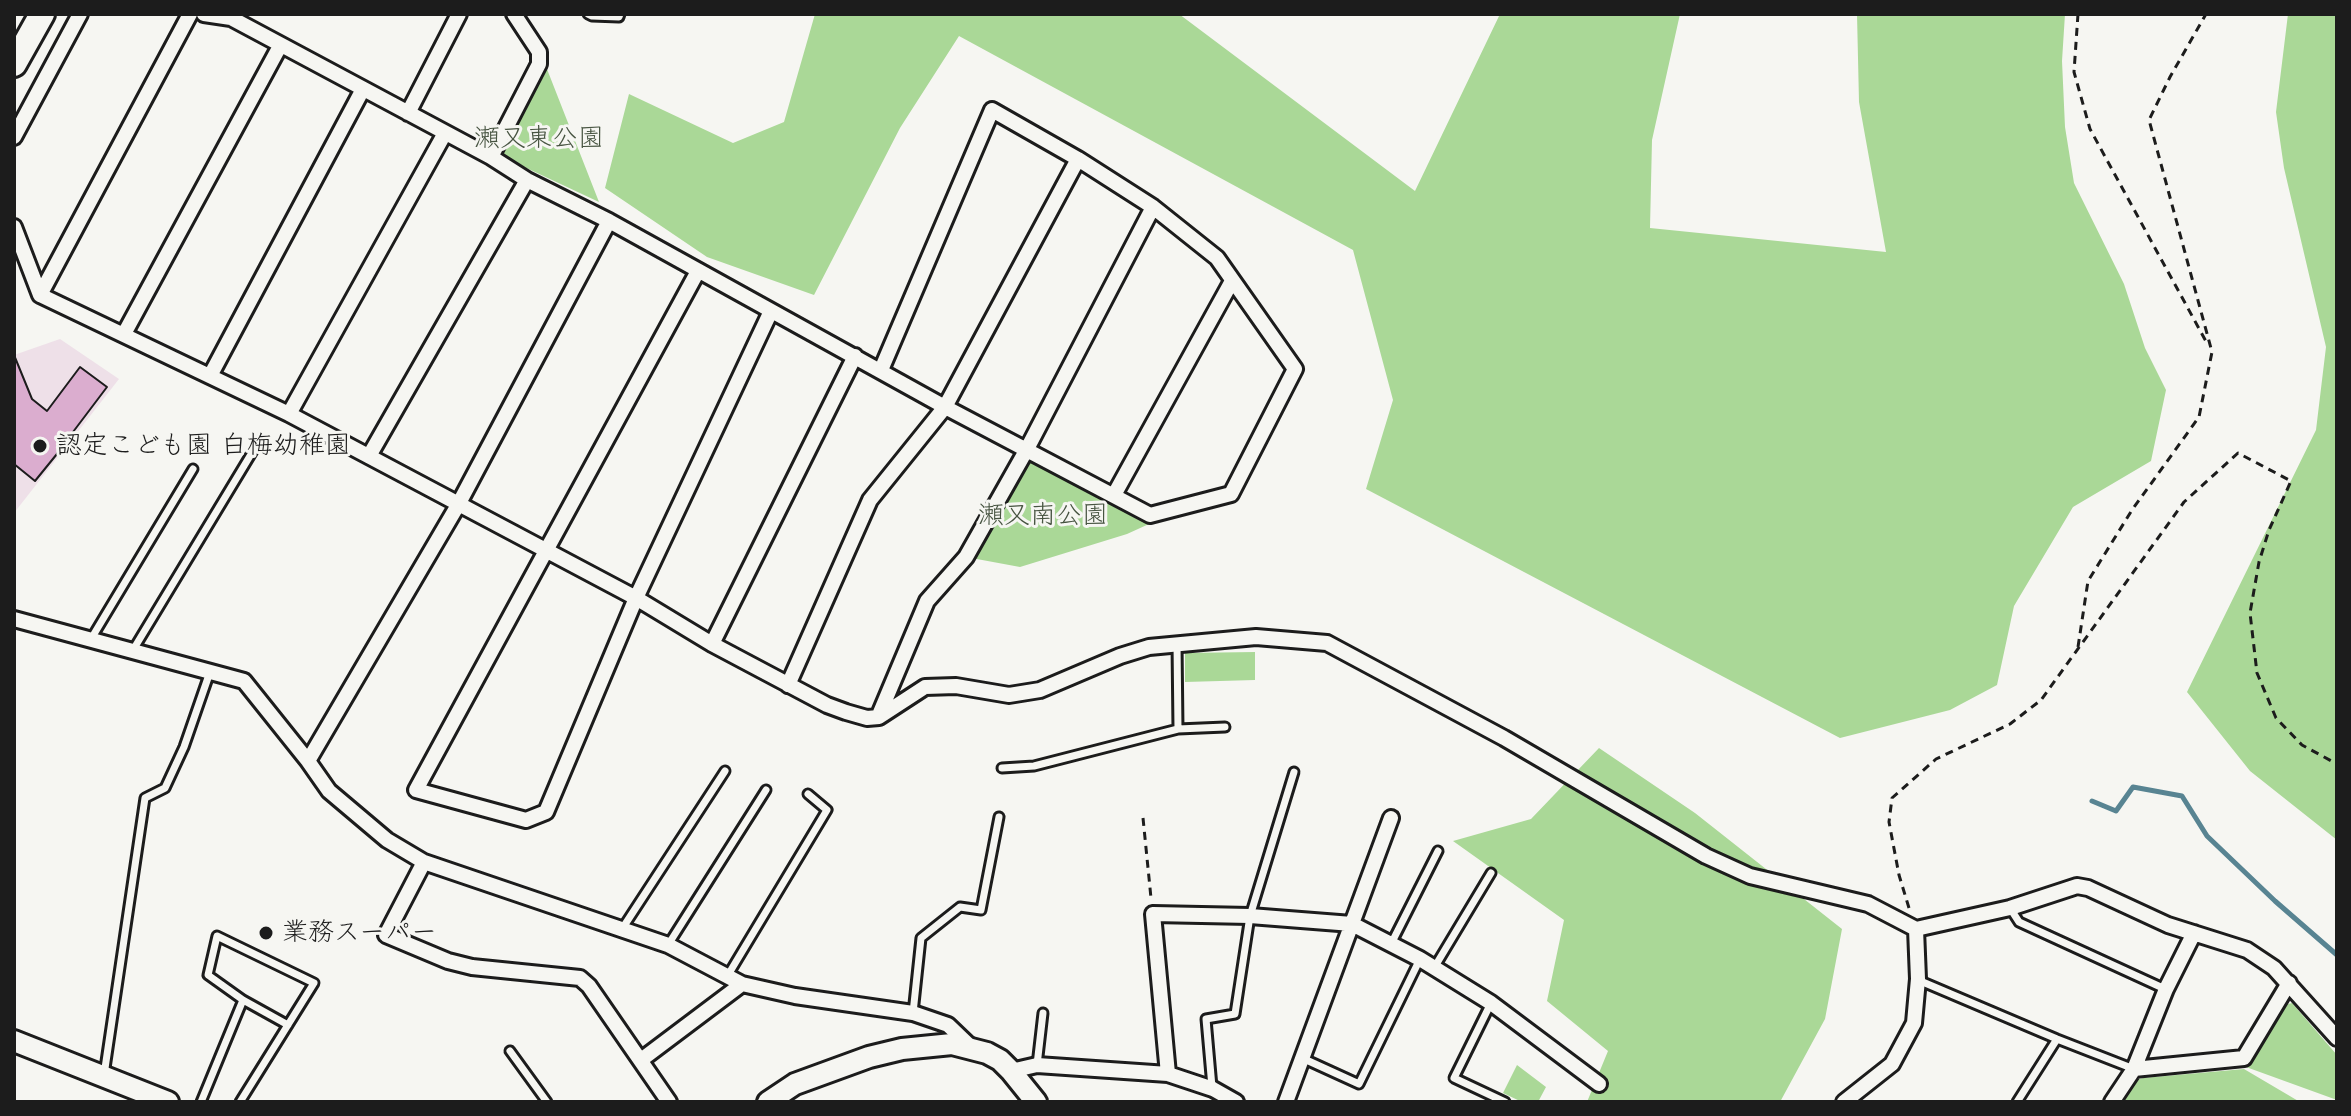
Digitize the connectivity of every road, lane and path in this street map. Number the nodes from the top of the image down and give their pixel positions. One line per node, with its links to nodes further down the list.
1 (42, 14): 12 (main road)
2 (80, 14): 16 (street)
3 (190, 14): 25 (street)
4 (204, 14): 11 (street)
5 (459, 14): 14 (street)
6 (514, 14): 17 (street)
7 (588, 14): 8 (lane)
8 (620, 14)
9 (2078, 14): 28 (path)
10 (2206, 14): 28 (path)
11 (280, 46): 13 (street); 27 (street)
12 (14, 64)
13 (363, 89): 14 (street); 31 (street)
14 (408, 113): 15 (street)
15 (445, 133): 17 (street); 33 (street)
16 (14, 137)
17 (491, 157): 19 (street)
18 (1078, 159): 20 (street); 30 (street); 32 (street)
19 (527, 180): 21 (street); 36 (street)
20 (1153, 207): 24 (street); 35 (street)
21 (609, 221): 23 (street); 39 (street)
22 (14, 227): 25 (street)
23 (698, 271): 26 (street); 40 (street)
24 (1232, 281): 38 (street); 38 (street)
25 (40, 295): 27 (street)
26 (771, 311): 29 (street); 41 (street)
27 (124, 334): 31 (street)
28 (2212, 352): 46 (path)
29 (855, 356): 30 (street); 44 (street)
30 (881, 370): 32 (street)
31 (210, 376): 33 (street)
32 (945, 407): 35 (street); 49 (street)
33 (289, 414): 36 (street)
34 (256, 446): 47 (lane)
35 (1027, 449): 38 (street); 50 (street)
36 (369, 456): 39 (street)
37 (193, 469): 43 (lane)
38 (1114, 495)
39 (458, 505): 40 (street); 53 (street)
40 (546, 550): 41 (street); 41 (street)
41 (636, 598): 44 (street)
42 (14, 619): 43 (street)
43 (91, 639): 47 (street)
44 (712, 644): 49 (street)
45 (1177, 644): 50 (street); 52 (lane); 71 (street)
46 (2077, 651): 54 (path); 71 (path)
47 (132, 652): 48 (street)
48 (210, 672): 53 (street); 98 (lane)
49 (788, 685): 50 (street)
50 (879, 717)
51 (1225, 727): 52 (lane)
52 (1178, 729): 55 (lane)
53 (308, 761): 64 (street)
54 (2337, 764)
55 (1002, 768)
56 (725, 771): 70 (lane)
57 (1294, 772): 68 (lane)
58 (766, 790): 74 (lane)
59 (808, 794): 77 (lane)
60 (999, 817): 84 (lane)
61 (1143, 818): 67 (path)
62 (1391, 818): 69 (street)
63 (1438, 851): 73 (lane)
64 (424, 862): 70 (street); 93 (street)
65 (1491, 873): 76 (lane)
66 (2010, 908): 71 (street); 72 (street); 81 (lane)
67 (1153, 914): 68 (street); 97 (street)
68 (1250, 916): 69 (street); 100 (lane)
69 (1352, 924): 73 (street); 92 (street)
70 (622, 929): 74 (street)
71 (1916, 929): 78 (street)
72 (2194, 933): 79 (street); 81 (street)
73 (1391, 944): 75 (street)
74 (668, 945): 77 (street)
75 (1420, 959): 76 (street); 92 (lane)
76 (1434, 968): 83 (street)
77 (727, 977): 80 (street)
78 (1918, 979): 88 (lane); 111 (street)
79 (2289, 983): 87 (street); 95 (street)
80 (742, 984): 84 (street); 93 (street)
81 (2166, 989): 95 (street)
82 (243, 1000): 86 (lane); 86 (lane); 102 (lane)
83 (1491, 1003): 99 (street); 110 (lane)
84 (913, 1013): 90 (street)
85 (1043, 1013): 94 (lane)
86 (288, 1025): 103 (lane)
87 (2337, 1038)
88 (2057, 1039): 95 (lane); 112 (lane)
89 (14, 1041): 98 (main road)
90 (972, 1049): 96 (main road); 106 (main road)
91 (510, 1051): 104 (lane)
92 (1302, 1058): 109 (street)
93 (641, 1060): 105 (street)
94 (1037, 1065): 96 (street); 97 (street)
95 (2134, 1069): 113 (street)
96 (1011, 1071): 107 (main road)
97 (1168, 1074): 100 (street)
98 (104, 1076): 101 (main road)
99 (1599, 1084)
100 (1213, 1089): 108 (street)
101 (168, 1102)
102 (201, 1102)
103 (240, 1102)
104 (547, 1102)
105 (669, 1102)
106 (768, 1102)
107 (1036, 1102)
108 (1236, 1102)
109 (1286, 1102)
110 (1505, 1102)
111 (1844, 1102)
112 (2017, 1102)
113 (2112, 1102)

